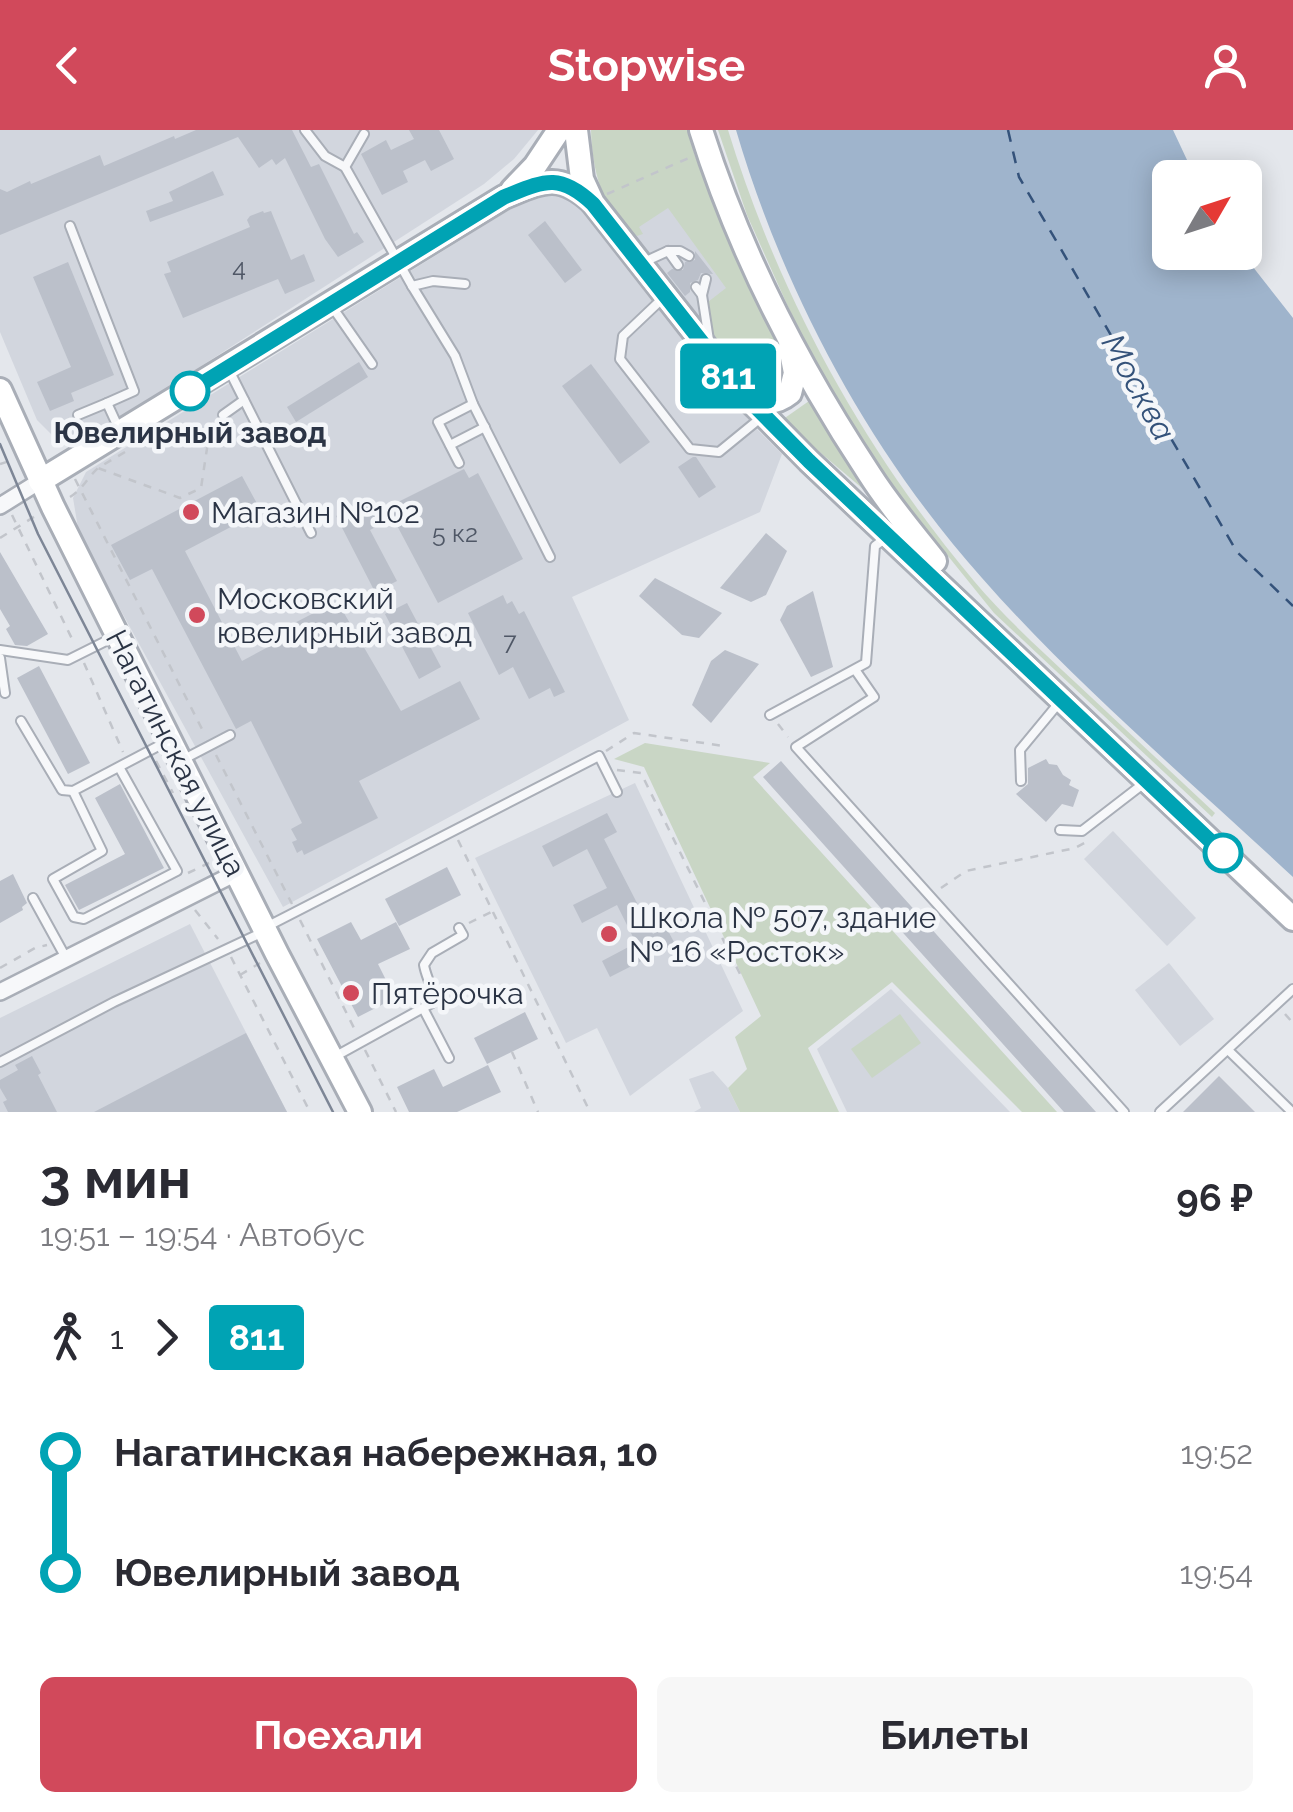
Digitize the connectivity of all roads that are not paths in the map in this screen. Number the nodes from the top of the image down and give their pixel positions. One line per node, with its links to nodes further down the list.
1 (305, 130): 6 (lane)
2 (559, 130): 7 (main road)
3 (576, 130): 8 (main road)
4 (701, 130): 20 (main road)
5 (364, 134): 6 (lane)
6 (345, 167): 12 (lane)
7 (504, 197): 8 (main road); 12 (main road)
8 (600, 199): 13 (main road)
9 (70, 226): 27 (lane)
10 (668, 252): 11 (lane); 13 (lane); 14 (lane)
11 (689, 256)
12 (398, 261): 17 (lane); 19 (main road)
13 (640, 264): 18 (main road)
14 (678, 264)
15 (706, 279): 21 (lane)
16 (464, 284): 17 (lane)
17 (412, 286): 28 (lane)
18 (665, 296): 21 (main road); 30 (lane)
19 (330, 304): 22 (lane); 23 (main road)
20 (783, 326): 25 (main road); 41 (main road)
21 (713, 358): 25 (main road)
22 (372, 364)
23 (228, 368): 26 (lane); 33 (main road)
24 (0, 390): 36 (main road, Нагатинская улица)
25 (741, 392): 30 (main road)
26 (244, 400): 31 (lane); 38 (lane)
27 (108, 404): 29 (lane); 33 (lane)
28 (473, 404): 32 (lane); 34 (lane)
29 (78, 415)
30 (764, 415): 39 (main road)
31 (222, 416)
32 (484, 427): 34 (lane); 40 (lane)
33 (121, 433): 36 (main road)
34 (450, 445): 35 (lane)
35 (459, 463)
36 (40, 481): 37 (street); 42 (main road, Нагатинская улица)
37 (0, 506)
38 (310, 533)
39 (890, 534): 41 (main road); 45 (lane)
40 (550, 557)
41 (982, 624): 47 (main road)
42 (117, 636): 43 (lane); 51 (main road, Нагатинская улица)
43 (0, 650)
44 (0, 658): 46 (lane)
45 (856, 671): 48 (lane); 72 (lane)
46 (5, 693)
47 (1061, 701): 53 (main road); 54 (lane)
48 (770, 714)
49 (21, 721): 55 (lane)
50 (230, 735): 51 (lane)
51 (167, 751): 52 (lane); 58 (main road, Нагатинская улица)
52 (119, 767): 55 (lane); 55 (lane)
53 (1146, 781): 57 (lane); 60 (main road)
54 (1021, 782)
55 (73, 792)
56 (617, 792): 62 (lane)
57 (1060, 830)
58 (236, 873): 62 (main road, Нагатинская улица); 63 (street)
59 (33, 898): 63 (lane)
60 (1293, 919)
61 (459, 928): 66 (lane)
62 (265, 929): 68 (main road, Нагатинская улица); 70 (lane)
63 (66, 958): 65 (street)
64 (1293, 989): 67 (lane)
65 (0, 992)
66 (424, 1010): 68 (lane); 69 (lane)
67 (1228, 1050): 73 (lane); 74 (lane)
68 (332, 1058): 71 (main road, Нагатинская улица)
69 (449, 1058)
70 (0, 1062)
71 (360, 1112)
72 (1124, 1112)
73 (1160, 1112)
74 (1292, 1112)

